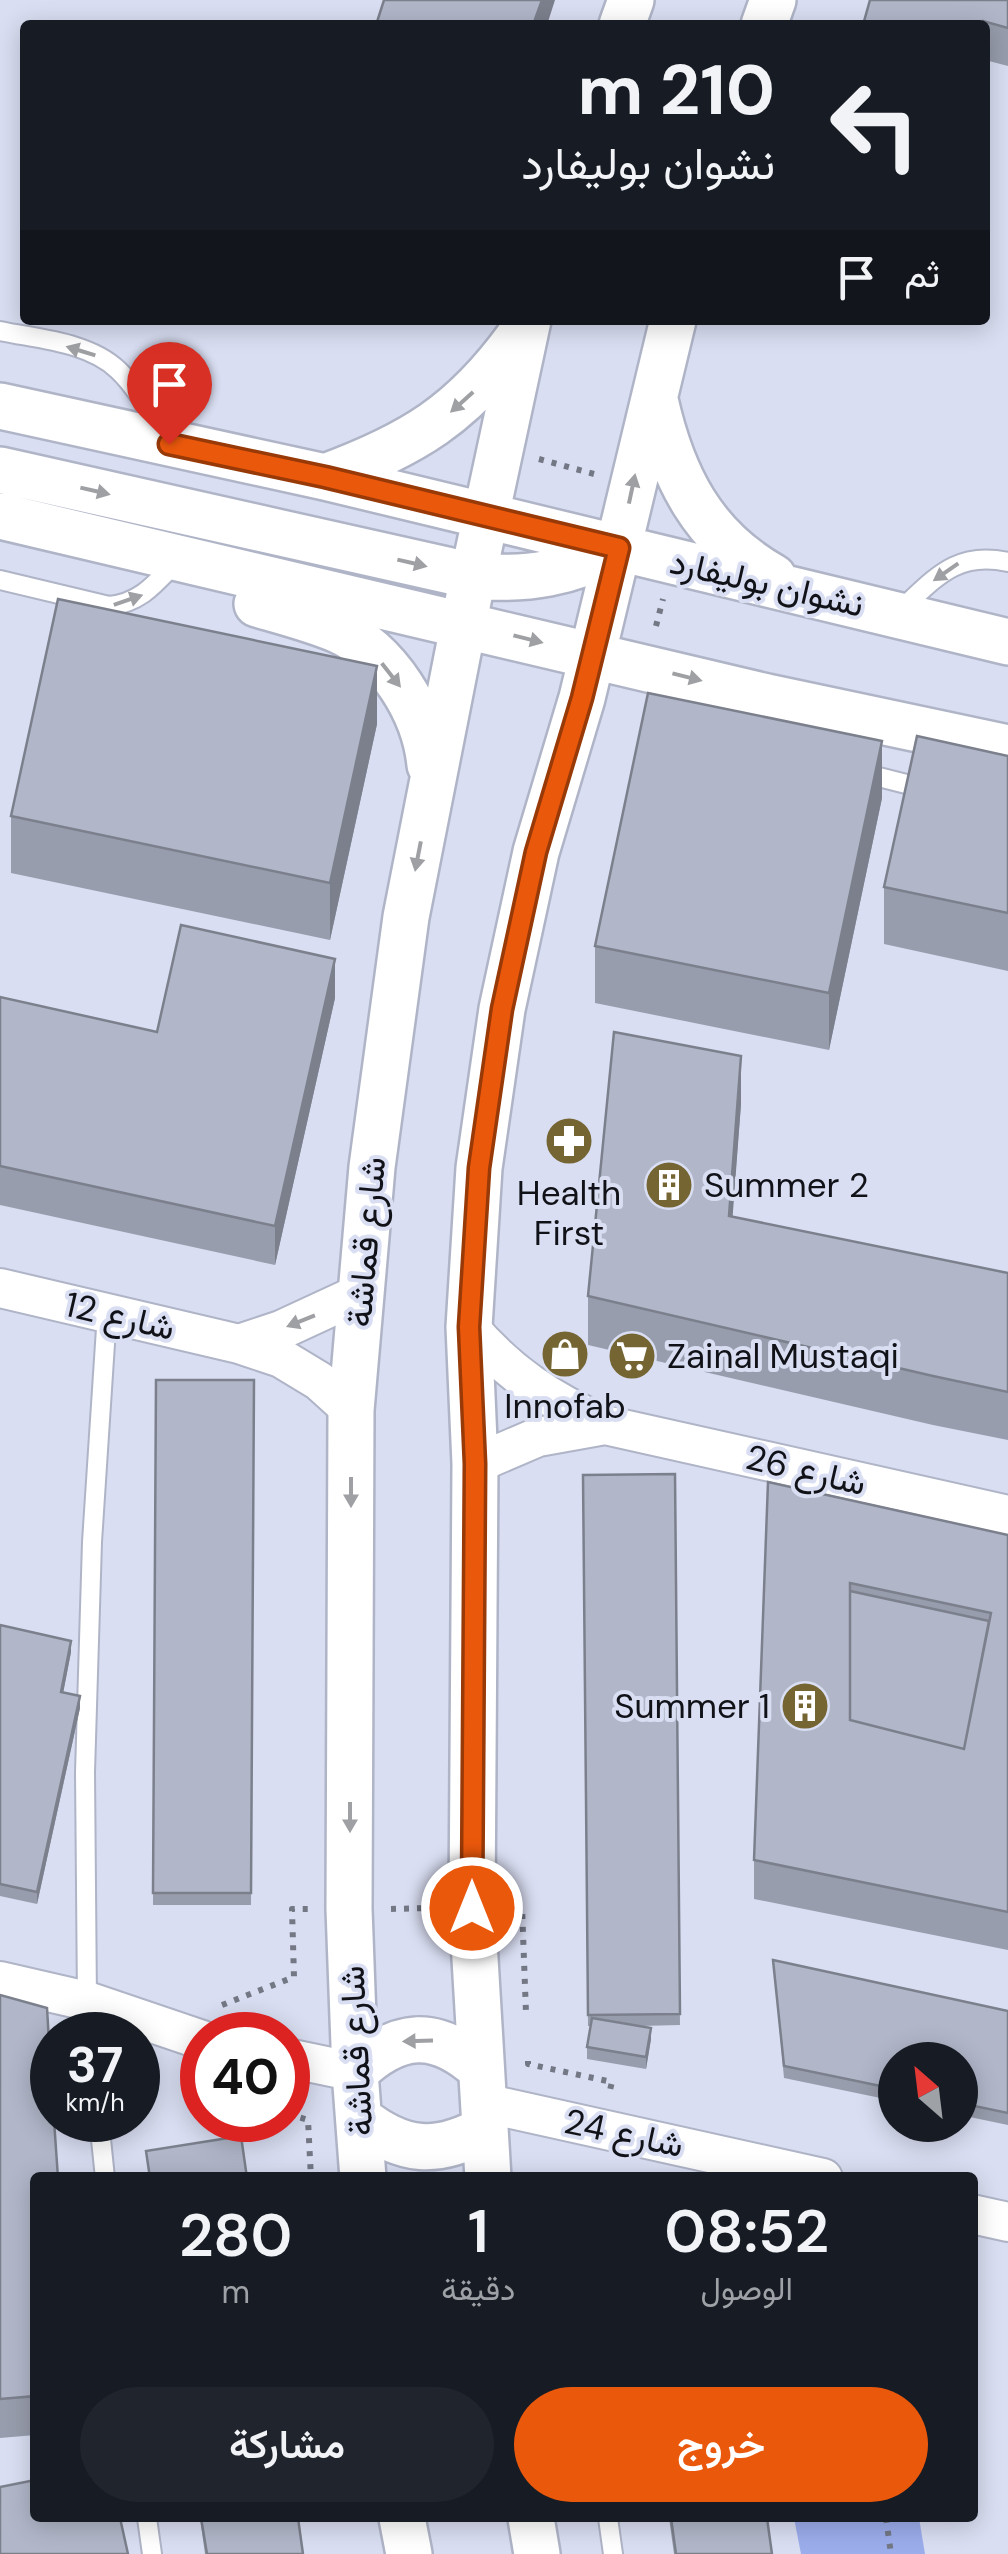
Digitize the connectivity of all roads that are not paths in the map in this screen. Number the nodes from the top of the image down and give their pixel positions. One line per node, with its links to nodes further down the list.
1 (526, 325): 9 (street, one-way to 9)
2 (527, 325): 11 (street, شارع قماشة)
3 (673, 325): 5 (street)
4 (0, 330): 7 (lane, one-way to 4)
5 (654, 395): 12 (street, one-way to 5); 17 (street)
6 (0, 406): 7 (street, نشوان بوليفارد)
7 (169, 444): 9 (street, نشوان بوليفارد)
8 (0, 470): 15 (street, one-way to 15)
9 (325, 477): 11 (street, نشوان بوليفارد)
10 (0, 516): 13 (street)
11 (486, 517): 12 (street, نشوان بوليفارد); 15 (street, شارع قماشة)
12 (619, 548): 15 (street); 17 (street, نشوان بوليفارد); 21 (street)
13 (184, 560): 16 (lane, one-way to 13); 19 (street); 24 (street, one-way to 24)
14 (1008, 562): 18 (lane, one-way to 18)
15 (473, 576): 19 (street, شارع قماشة)
16 (0, 580)
17 (797, 590): 18 (street, نشوان بوليفارد)
18 (896, 614): 20 (street, نشوان بوليفارد)
19 (464, 623): 21 (street, one-way to 21); 24 (street, شارع قماشة)
20 (1008, 642)
21 (592, 654): 22 (street, one-way to 22); 29 (street)
22 (1008, 748)
23 (846, 768): 25 (lane)
24 (432, 785): 27 (street, شارع قماشة, one-way to 27)
25 (950, 794)
26 (0, 1288): 28 (street, شارع 12)
27 (361, 1293): 30 (street, one-way to 30); 31 (street, شارع قماشة)
28 (107, 1313): 30 (street, شارع 12); 37 (lane)
29 (469, 1327): 32 (street, شارع 26); 33 (street)
30 (239, 1344): 31 (street, شارع 12)
31 (351, 1410): 39 (street, شارع قماشة, one-way to 39)
32 (604, 1425): 33 (street, شارع 26); 34 (street, شارع 26)
33 (475, 1464): 40 (street)
34 (1008, 1514)
35 (0, 1981): 36 (street)
36 (75, 2012)
37 (89, 2012)
38 (310, 2063): 39 (street)
39 (355, 2072): 40 (street, one-way to 39); 41 (street, شارع قماشة)
40 (483, 2101): 41 (street); 45 (street); 46 (street, شارع 24)
41 (360, 2119): 44 (street, شارع قماشة)
42 (102, 2142): 43 (lane)
43 (105, 2172)
44 (363, 2172)
45 (488, 2172)
46 (796, 2172)
47 (978, 2215): 48 (street)
48 (1008, 2222)
49 (148, 2522): 53 (lane)
50 (403, 2522): 54 (street)
51 (532, 2522): 55 (street)
52 (609, 2522): 56 (lane)
53 (152, 2554)
54 (408, 2554)
55 (537, 2554)
56 (613, 2554)

